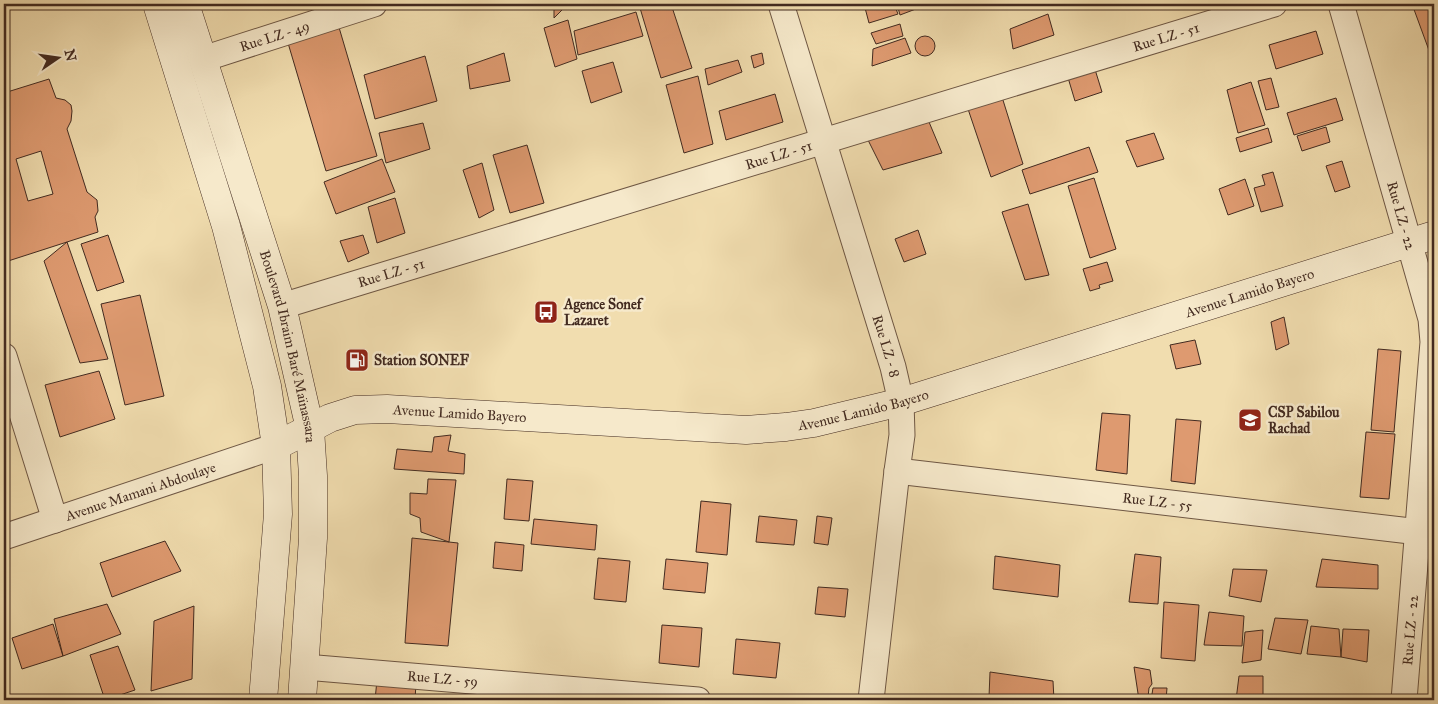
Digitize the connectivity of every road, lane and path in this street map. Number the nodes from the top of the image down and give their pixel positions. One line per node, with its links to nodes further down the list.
1 (157, 4): 15 (main road, Boulevard Ibraim Baré Maïnassara)
2 (185, 4): 7 (main road, Boulevard Ibraim Baré Maïnassara)
3 (374, 4): 7 (street, Rue LZ - 49)
4 (781, 4): 8 (street, Rue LZ - 8)
5 (1274, 4): 8 (street, Rue LZ - 51)
6 (1341, 4): 10 (street, Rue LZ - 22)
7 (203, 59): 11 (main road, Boulevard Ibraim Baré Maïnassara)
8 (823, 140): 11 (street, Rue LZ - 51); 13 (street, Rue LZ - 8)
9 (1434, 236): 10 (main road, Avenue Lamido Bayero)
10 (1409, 244): 13 (main road, Avenue Lamido Bayero); 18 (street, Rue LZ - 22)
11 (282, 306): 14 (main road, Boulevard Ibraim Baré Maïnassara)
12 (4, 356): 17 (street)
13 (901, 402): 14 (main road, Avenue Lamido Bayero); 16 (street, Rue LZ - 8)
14 (310, 429): 15 (main road, Avenue Lamido Bayero); 20 (main road, Boulevard Ibraim Baré Maïnassara)
15 (276, 446): 17 (street, Avenue Mamani Abdoulaye); 21 (main road, Boulevard Ibraim Baré Maïnassara)
16 (897, 471): 18 (street, Rue LZ - 55); 24 (street, Rue LZ - 8)
17 (55, 520): 19 (street, Avenue Mamani Abdoulaye)
18 (1419, 532): 25 (street, Rue LZ - 22)
19 (4, 537)
20 (305, 666): 22 (main road, Boulevard Ibraim Baré Maïnassara); 23 (street, Rue LZ - 59)
21 (263, 700)
22 (302, 700)
23 (698, 700)
24 (871, 700)
25 (1404, 700)

